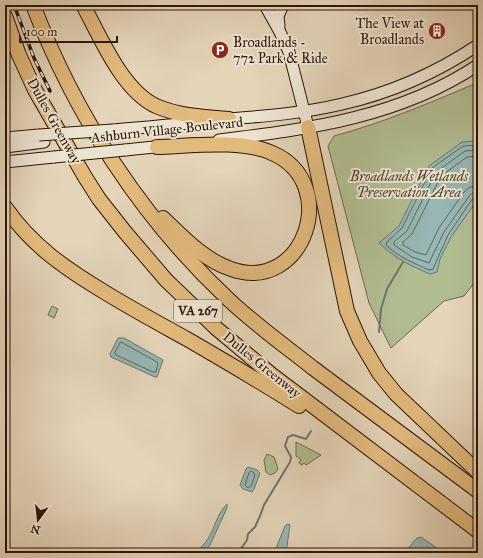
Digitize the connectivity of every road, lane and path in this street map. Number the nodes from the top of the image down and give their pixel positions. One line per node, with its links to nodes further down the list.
1 (33, 5): 17 (highway, Dulles Greenway / VA 267)
2 (83, 5): 10 (highway)
3 (265, 5): 6 (main road)
4 (283, 5): 6 (main road)
5 (5, 16): 19 (highway, Dulles Greenway / VA 267)
6 (280, 32): 9 (main road)
7 (478, 45): 9 (main road, Ashburn Village Boulevard)
8 (478, 65): 11 (main road, Ashburn Village Boulevard)
9 (304, 111): 10 (main road, Ashburn Village Boulevard); 11 (main road)
10 (229, 119): 13 (main road, Ashburn Village Boulevard, bridge)
11 (308, 127): 15 (main road, Ashburn Village Boulevard); 20 (highway)
12 (5, 138): 13 (main road, Ashburn Village Boulevard)
13 (42, 139): 14 (main road)
14 (5, 147)
15 (157, 147): 16 (main road, Ashburn Village Boulevard, bridge); 17 (highway)
16 (5, 162)
17 (115, 165): 21 (highway, Dulles Greenway / VA 267)
18 (5, 207): 19 (highway)
19 (370, 449): 22 (highway, Dulles Greenway / VA 267)
20 (478, 472)
21 (478, 491)
22 (478, 531)

